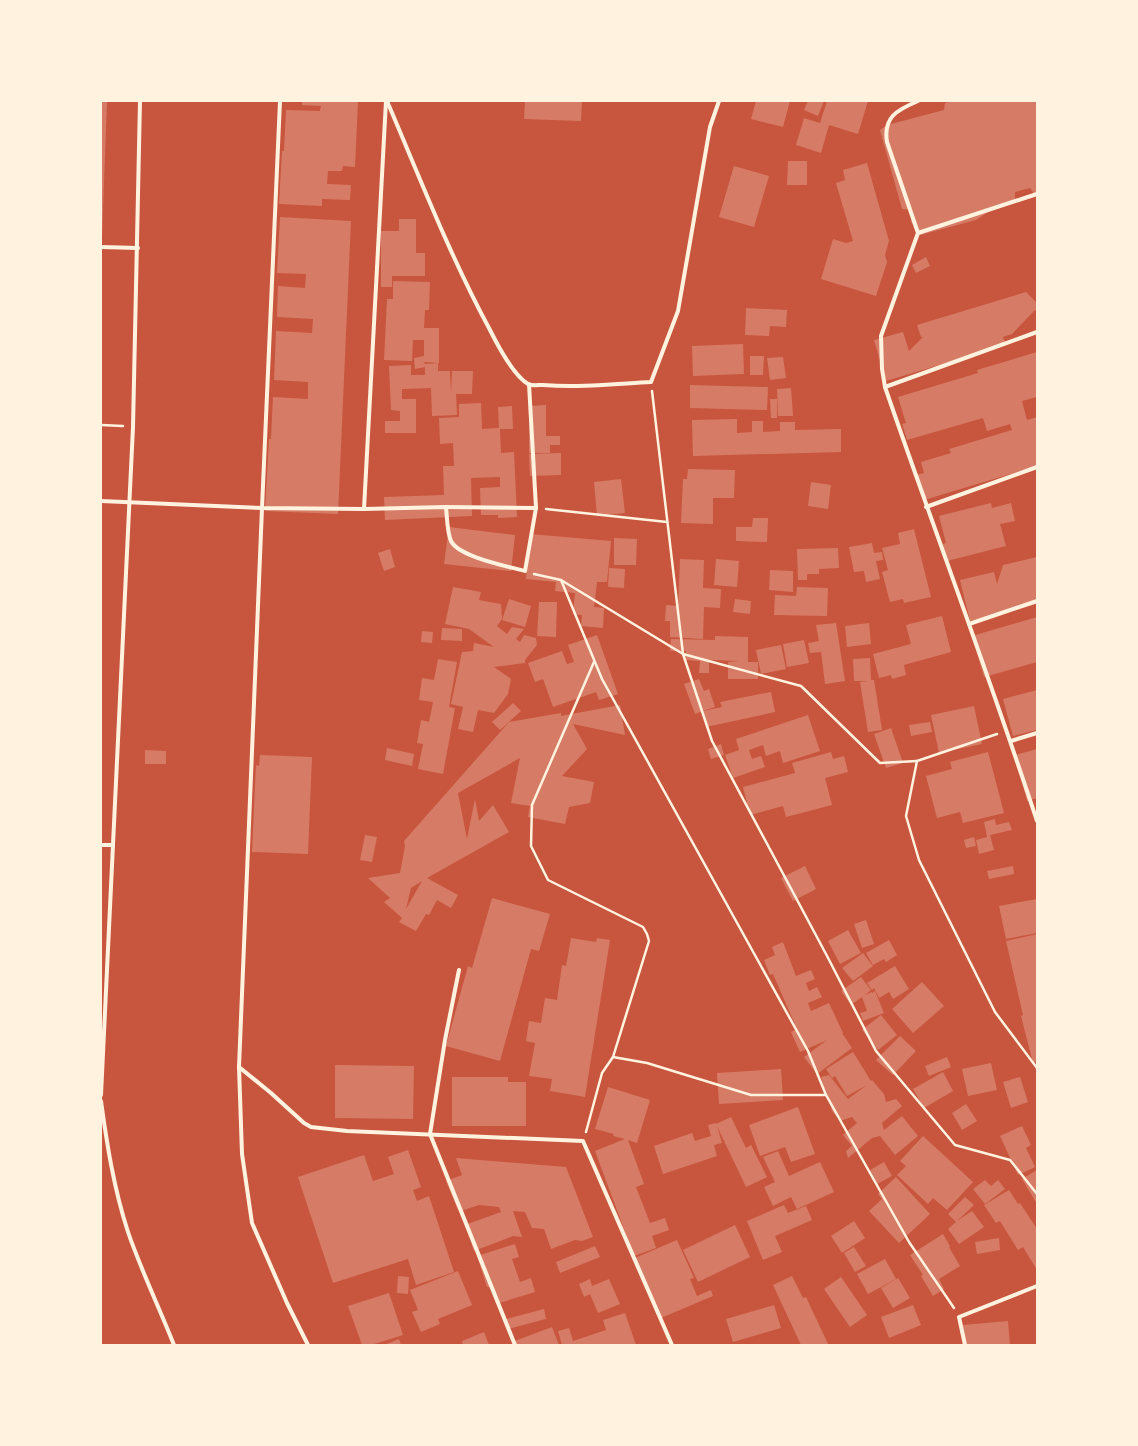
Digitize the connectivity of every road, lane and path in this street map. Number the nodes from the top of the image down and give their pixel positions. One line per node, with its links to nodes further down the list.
1 (140, 101): 9 (street)
2 (280, 101): 21 (street)
3 (386, 101): 12 (street); 23 (street)
4 (719, 101): 11 (street)
5 (918, 101): 7 (street)
6 (1037, 194): 7 (street)
7 (918, 233): 13 (street)
8 (101, 247): 9 (street)
9 (138, 248): 15 (street)
10 (1037, 332): 13 (street)
11 (651, 382): 12 (street); 24 (path)
12 (529, 384): 22 (street)
13 (885, 387): 20 (street)
14 (101, 425): 15 (path)
15 (133, 427): 18 (street)
16 (1037, 467): 20 (street)
17 (101, 501): 18 (street)
18 (129, 502): 21 (street); 37 (street)
19 (446, 507): 22 (street); 23 (street); 25 (street)
20 (926, 507): 28 (street)
21 (262, 508): 23 (street); 40 (street)
22 (536, 508): 24 (path); 25 (street)
23 (364, 509)
24 (667, 522): 29 (path)
25 (525, 571): 26 (path)
26 (560, 580): 29 (path); 30 (path)
27 (1037, 601): 28 (street)
28 (969, 624): 31 (street)
29 (683, 654): 34 (path); 47 (path)
30 (594, 662): 39 (path); 43 (path)
31 (1007, 730): 33 (street); 34 (path)
32 (1037, 733): 33 (street)
33 (1011, 741): 35 (street)
34 (917, 761): 41 (path)
35 (1037, 820)
36 (101, 845): 37 (street)
37 (113, 845): 42 (street)
38 (459, 970): 45 (street)
39 (613, 1057): 43 (path); 46 (path)
40 (239, 1067): 45 (street); 51 (street)
41 (1037, 1068)
42 (101, 1095)
43 (826, 1095): 49 (path)
44 (101, 1101): 50 (street)
45 (430, 1134): 46 (street); 52 (street)
46 (583, 1141): 53 (street)
47 (1037, 1194)
48 (1037, 1286): 49 (street)
49 (960, 1317): 54 (street)
50 (174, 1345)
51 (308, 1345)
52 (514, 1345)
53 (672, 1345)
54 (964, 1345)

